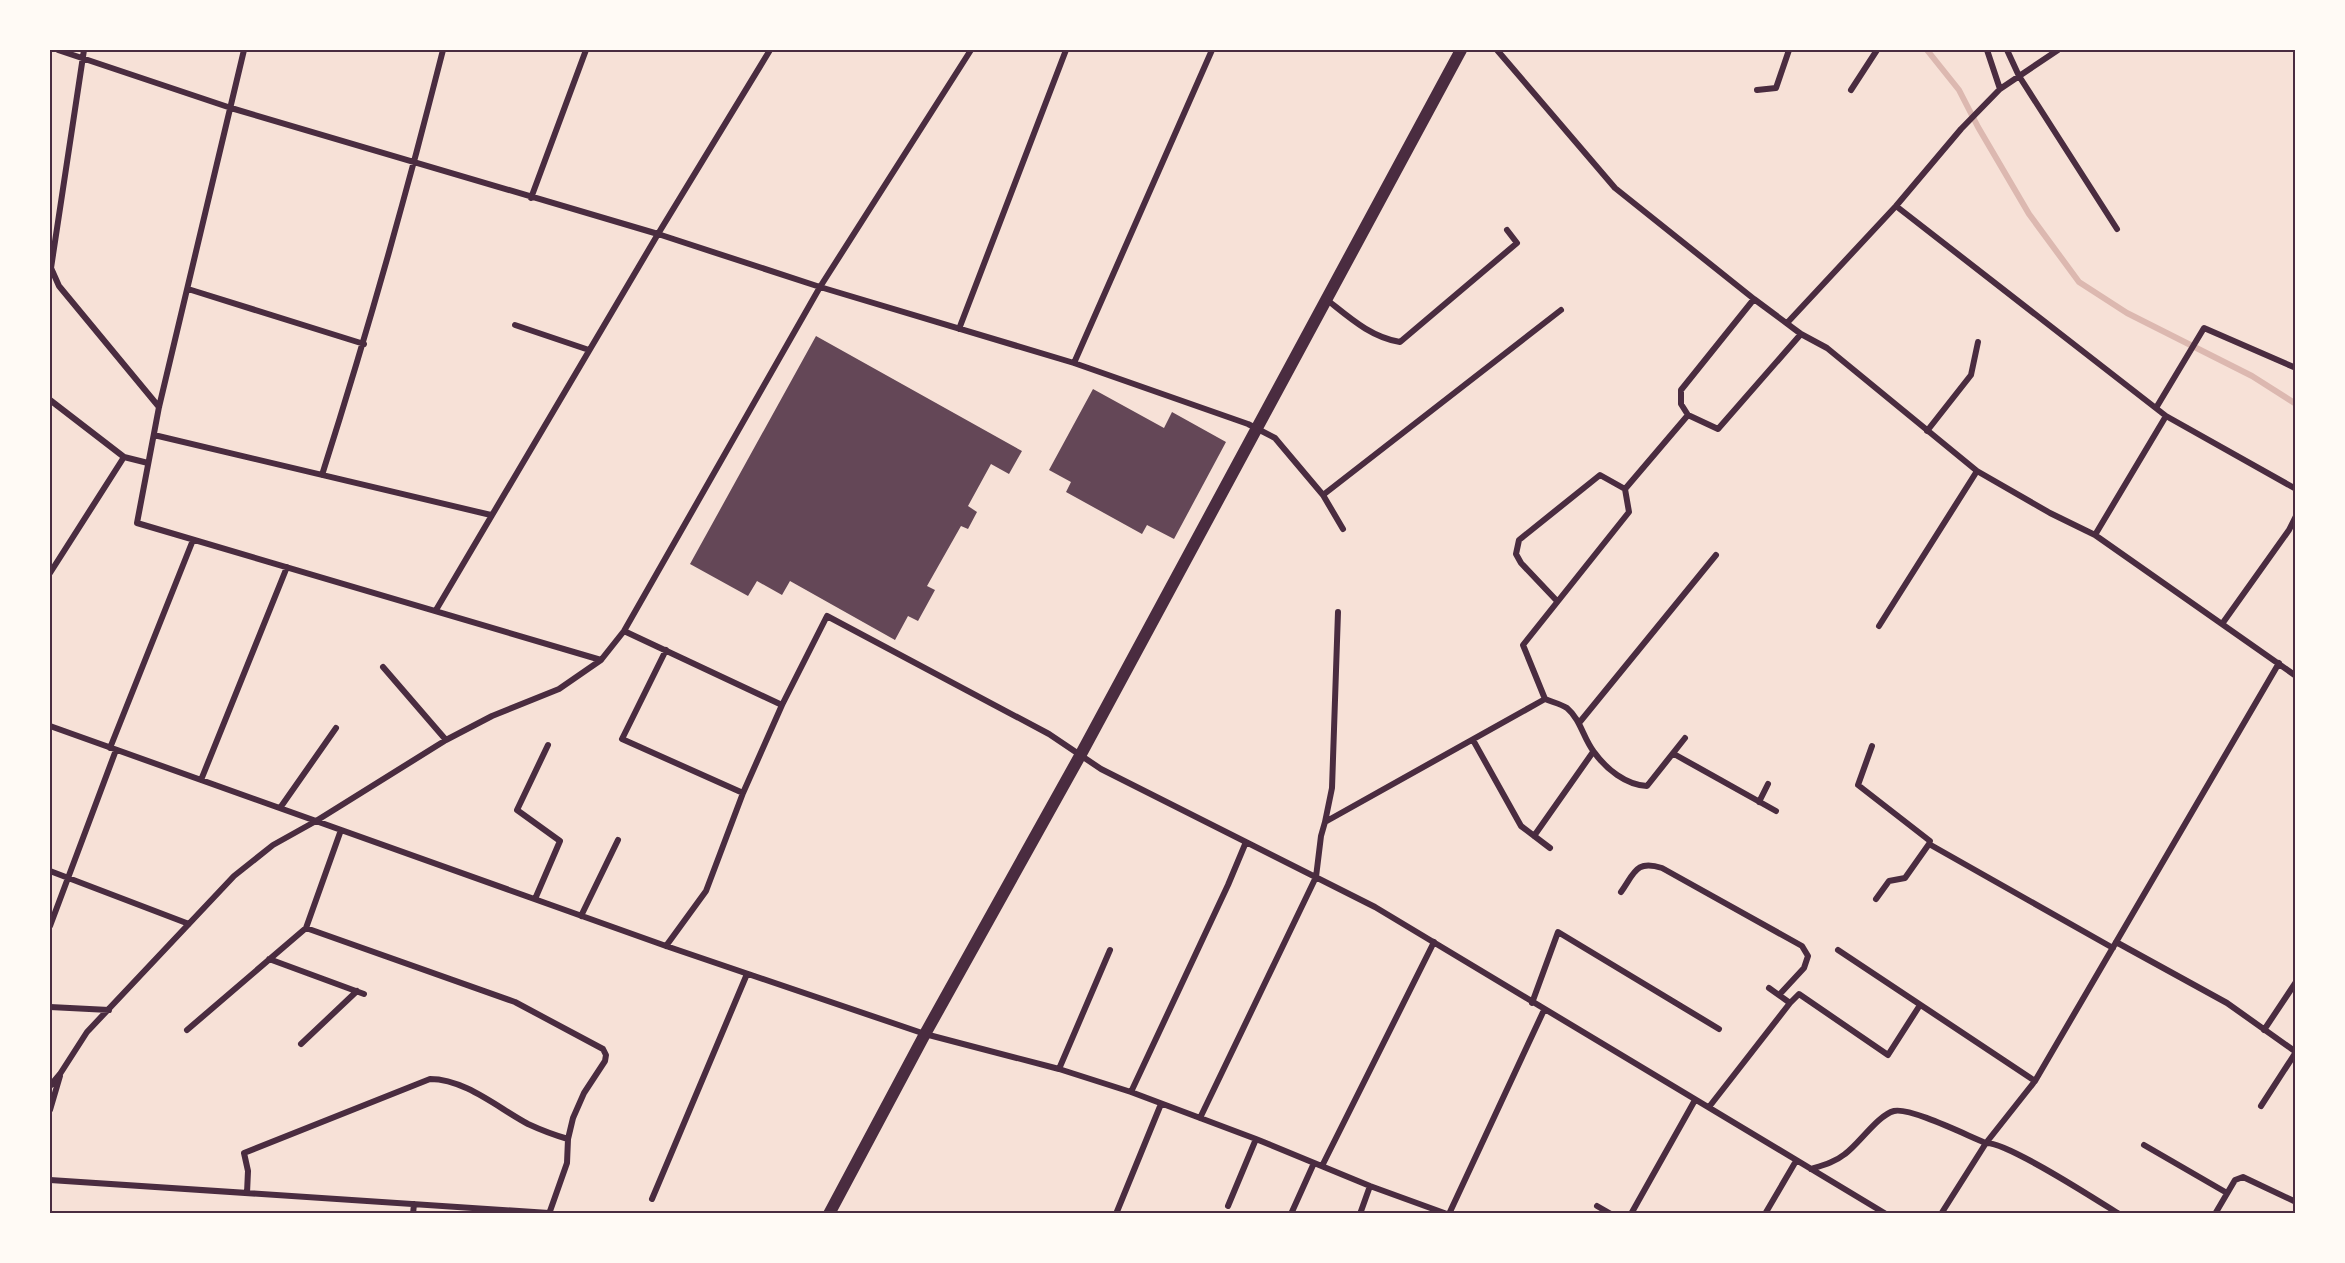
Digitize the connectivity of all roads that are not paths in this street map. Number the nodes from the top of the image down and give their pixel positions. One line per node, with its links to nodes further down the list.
1 (58, 50): 17 (street)
2 (84, 50): 17 (street)
3 (244, 50): 22 (street)
4 (443, 50): 23 (street)
5 (586, 50): 24 (street)
6 (771, 50): 28 (street)
7 (970, 50): 29 (street)
8 (1066, 50): 36 (street)
9 (1212, 50): 41 (street)
10 (1461, 50): 31 (main road)
11 (1497, 50): 32 (street)
12 (1789, 50): 20 (street)
13 (1877, 50): 21 (street)
14 (1988, 50): 19 (street)
15 (2007, 50): 18 (street)
16 (2058, 50): 18 (street)
17 (83, 58): 22 (street); 44 (street)
18 (2019, 76): 19 (street); 26 (street)
19 (2000, 89): 25 (street)
20 (1757, 90)
21 (1851, 90)
22 (231, 108): 23 (street); 30 (street)
23 (415, 161): 24 (street); 39 (street)
24 (531, 198): 28 (street)
25 (1896, 206): 34 (street); 45 (street)
26 (2117, 229)
27 (1507, 230): 31 (street)
28 (658, 234): 29 (street); 40 (street)
29 (820, 287): 36 (street); 71 (street)
30 (188, 289): 39 (street); 44 (street)
31 (1326, 299): 48 (main road)
32 (1754, 299): 34 (street); 46 (street)
33 (1561, 310): 57 (street)
34 (1787, 323): 37 (street)
35 (515, 325): 40 (street)
36 (959, 328): 41 (street)
37 (1800, 334): 46 (street); 49 (street)
38 (1978, 342): 49 (street)
39 (364, 344): 54 (street)
40 (589, 350): 58 (street)
41 (1074, 363): 48 (street)
42 (2295, 368): 45 (street)
43 (50, 400): 51 (street)
44 (159, 407): 50 (street)
45 (2156, 408): 47 (street)
46 (1688, 415): 55 (street)
47 (2166, 416): 56 (street); 61 (street)
48 (1256, 427): 57 (street); 89 (main road)
49 (1927, 431): 53 (street)
50 (154, 435): 52 (street); 54 (street)
51 (124, 457): 52 (street); 65 (street)
52 (148, 463): 62 (street)
53 (1977, 471): 61 (street); 70 (street)
54 (322, 475): 58 (street)
55 (1625, 489): 66 (street); 66 (street)
56 (2295, 489)
57 (1323, 495): 60 (street)
58 (491, 515): 67 (street)
59 (2295, 516): 69 (street)
60 (1342, 529)
61 (2095, 535): 69 (street)
62 (193, 540): 64 (street); 87 (street)
63 (1716, 555): 79 (street)
64 (287, 567): 67 (street); 91 (street)
65 (50, 573)
66 (1557, 601): 77 (street)
67 (436, 610): 73 (street)
68 (1338, 612): 98 (street)
69 (2222, 624): 74 (street)
70 (1879, 626)
71 (624, 631): 72 (street); 73 (street)
72 (666, 651): 78 (street); 93 (street)
73 (601, 660): 83 (street)
74 (2279, 663): 76 (street); 116 (street)
75 (383, 667): 83 (street)
76 (2295, 676)
77 (1545, 699): 79 (street); 84 (street)
78 (782, 705): 89 (street); 93 (street)
79 (1580, 723): 88 (street)
80 (50, 726): 87 (street)
81 (336, 728): 95 (street)
82 (1685, 738): 90 (street)
83 (446, 740): 97 (street)
84 (1473, 740): 98 (street); 100 (street)
85 (548, 745): 109 (street)
86 (1872, 746): 103 (street)
87 (113, 749): 91 (street); 107 (street)
88 (1593, 752): 90 (street); 100 (street)
89 (1081, 754): 102 (street); 134 (main road)
90 (1674, 754): 94 (street)
91 (201, 780): 95 (street)
92 (1768, 784): 94 (street)
93 (743, 793): 117 (street)
94 (1759, 802): 96 (street)
95 (280, 808): 97 (street)
96 (1776, 811)
97 (316, 821): 99 (street); 112 (street)
98 (1325, 822): 106 (street)
99 (341, 830): 109 (street); 114 (street)
100 (1534, 836): 104 (street)
101 (618, 840): 111 (street)
102 (1246, 842): 106 (street); 141 (street)
103 (1929, 844): 110 (street); 116 (street)
104 (1550, 848)
105 (50, 871): 107 (street)
106 (1316, 877): 115 (street); 147 (street)
107 (68, 878): 112 (street); 113 (street)
108 (1621, 892): 124 (street)
109 (535, 899): 111 (street)
110 (1876, 899)
111 (582, 916): 117 (street)
112 (189, 924): 129 (street)
113 (50, 926)
114 (306, 928): 120 (street); 148 (street)
115 (1434, 942): 125 (street); 154 (street)
116 (2115, 945): 133 (street); 139 (street)
117 (666, 946): 121 (street)
118 (1110, 950): 137 (street)
119 (1838, 950): 127 (street)
120 (269, 960): 132 (street); 135 (street)
121 (747, 974): 134 (street); 160 (street)
122 (2295, 982): 133 (street)
123 (1769, 988): 124 (street)
124 (1779, 996): 126 (street)
125 (1532, 1003): 130 (street); 131 (street)
126 (1790, 1003): 127 (street); 145 (street)
127 (1920, 1005): 139 (street)
128 (50, 1007): 129 (street)
129 (109, 1010): 138 (street)
130 (1544, 1010): 142 (street); 166 (street)
131 (1719, 1029)
132 (187, 1030)
133 (2264, 1030): 136 (street)
134 (925, 1034): 137 (street); 168 (main road)
135 (302, 1044)
136 (2295, 1052): 144 (street)
137 (1059, 1069): 141 (street)
138 (60, 1074): 140 (street); 146 (street)
139 (2035, 1081): 150 (street)
140 (50, 1086)
141 (1131, 1092): 143 (street)
142 (1695, 1100): 145 (street); 173 (street)
143 (1161, 1104): 147 (street); 169 (street)
144 (2261, 1106)
145 (1708, 1107): 152 (street)
146 (50, 1110)
147 (1200, 1118): 149 (street)
148 (568, 1139): 158 (street); 165 (street)
149 (1256, 1139): 153 (street); 163 (street)
150 (1986, 1143): 155 (street); 176 (street); 177 (street)
151 (2144, 1145): 159 (street)
152 (1796, 1161): 155 (street); 174 (street)
153 (1314, 1163): 154 (street); 170 (street)
154 (1322, 1166): 157 (street)
155 (1811, 1169): 175 (street)
156 (50, 1180): 158 (street)
157 (1370, 1186): 166 (street); 171 (street)
158 (247, 1193): 162 (street)
159 (2227, 1193): 161 (street); 178 (street)
160 (652, 1199)
161 (2295, 1202)
162 (414, 1204): 165 (street); 167 (street)
163 (1228, 1206)
164 (1597, 1206): 172 (street)
165 (549, 1213)
166 (1445, 1213)
167 (413, 1214)
168 (829, 1214)
169 (1116, 1214)
170 (1291, 1214)
171 (1360, 1214)
172 (1611, 1214)
173 (1631, 1214)
174 (1765, 1214)
175 (1886, 1214)
176 (1941, 1214)
177 (2119, 1214)
178 (2215, 1214)

